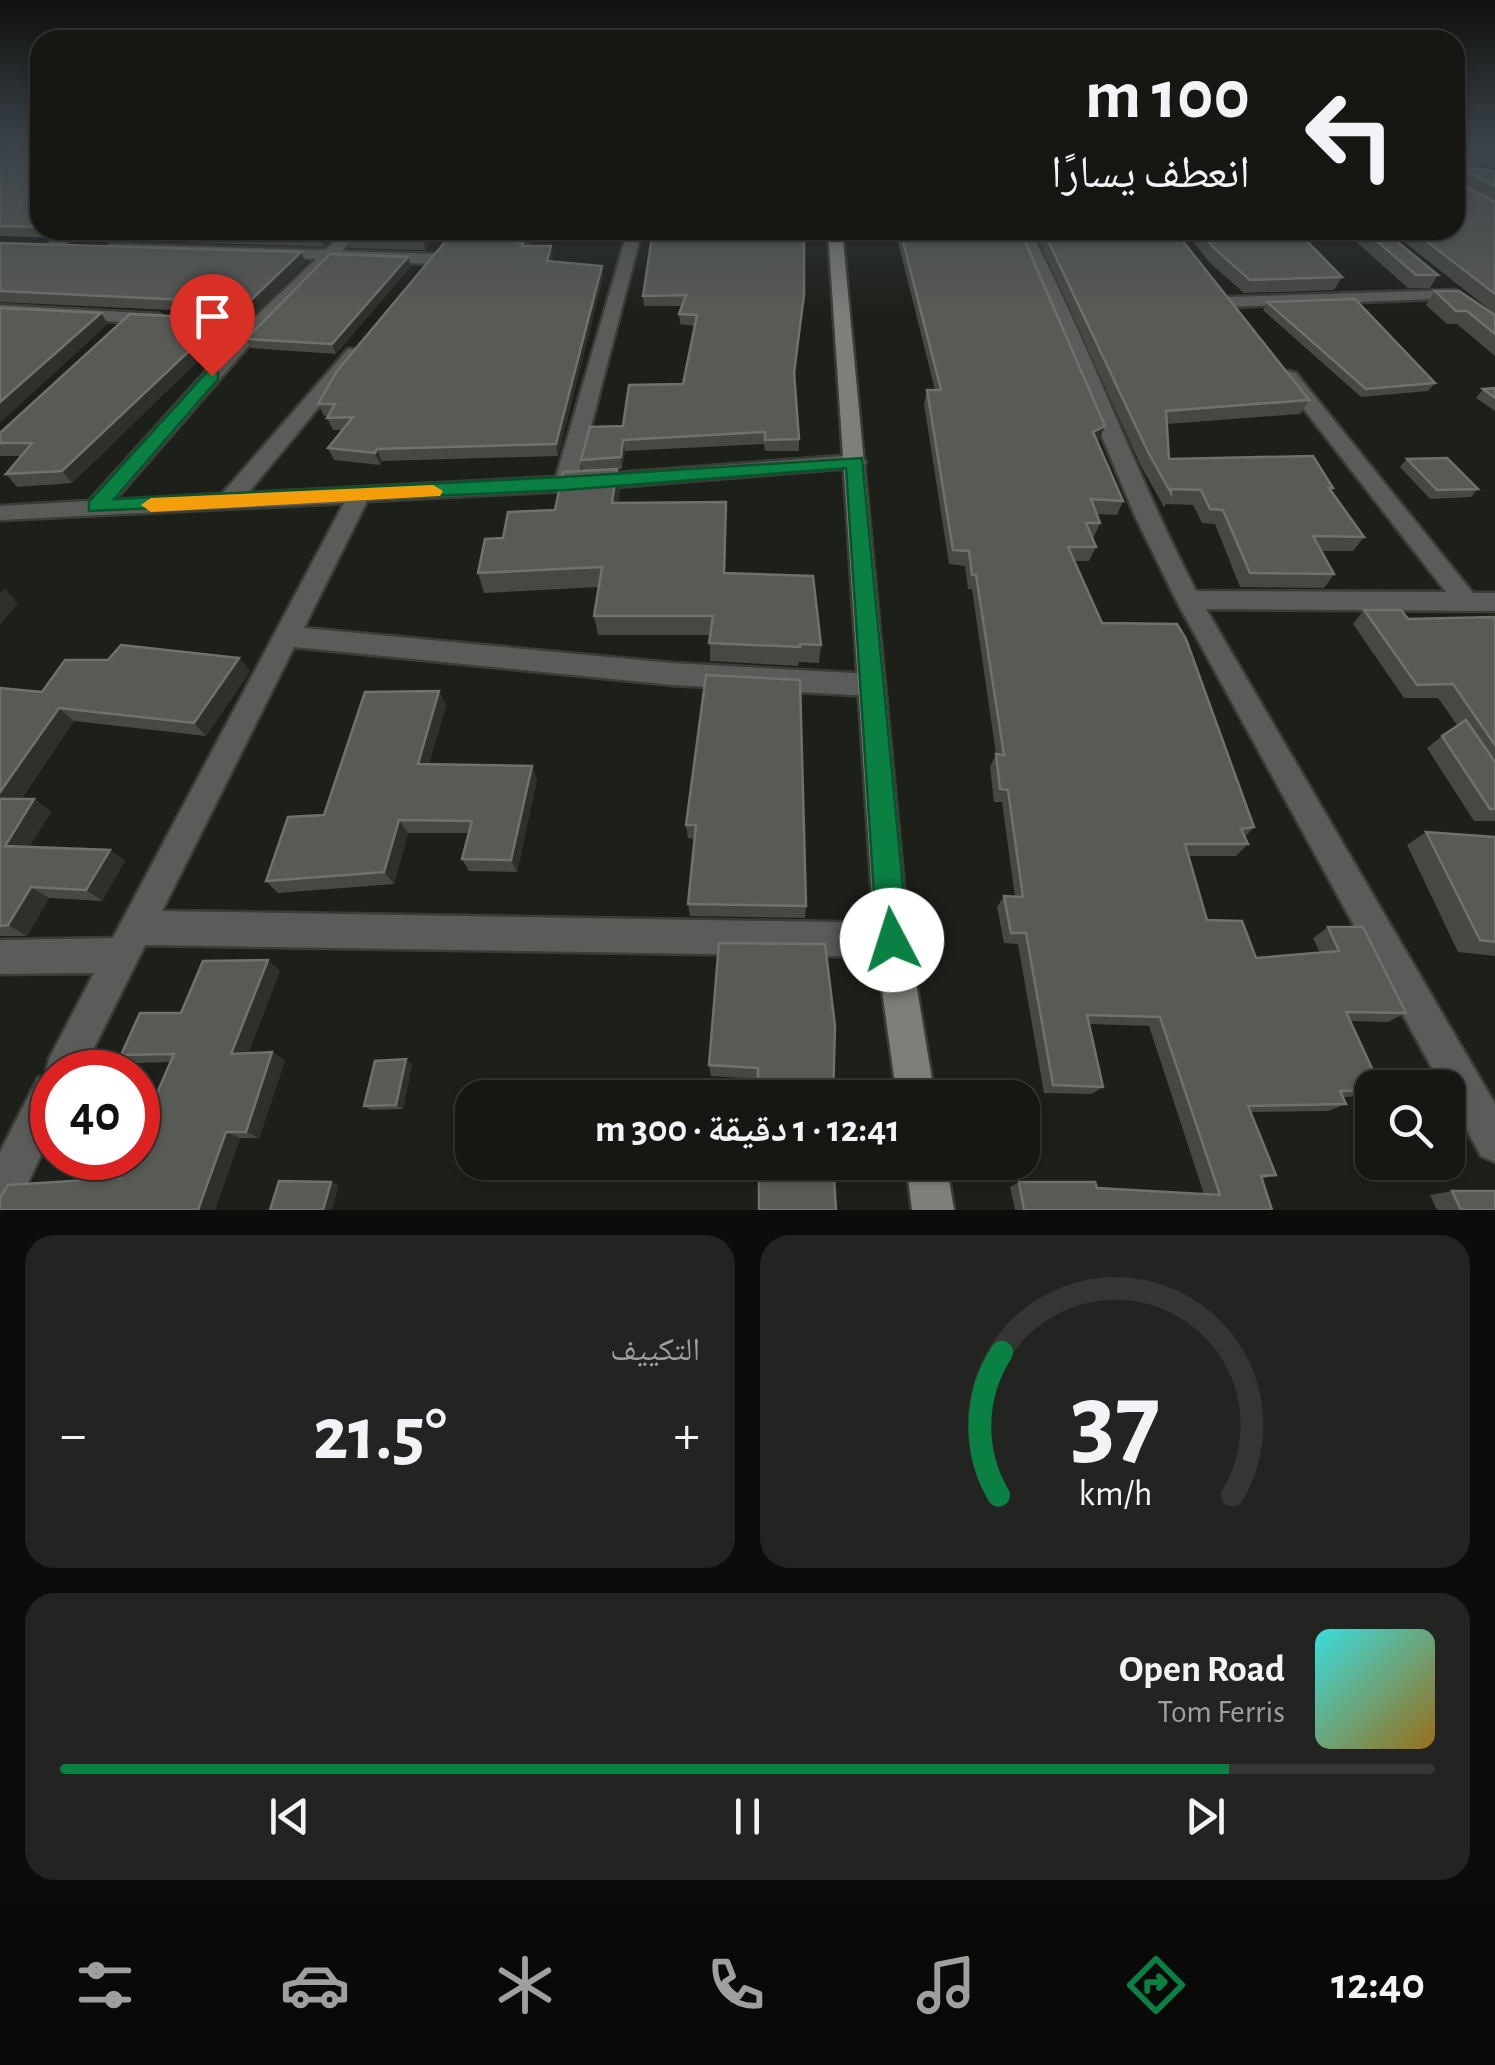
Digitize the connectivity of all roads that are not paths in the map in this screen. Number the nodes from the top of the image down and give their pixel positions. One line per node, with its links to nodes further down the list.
1 (62, 240): 7 (street)
2 (345, 240): 8 (street)
3 (632, 240): 17 (street)
4 (836, 240): 16 (street)
5 (1027, 240): 22 (street)
6 (36, 246): 7 (street)
7 (54, 246): 8 (street)
8 (330, 255): 9 (street); 20 (street)
9 (433, 259)
10 (1428, 274): 11 (street)
11 (1228, 302)
12 (0, 310): 13 (street)
13 (185, 320)
14 (370, 334): 19 (street)
15 (1274, 359): 23 (street)
16 (855, 462): 17 (street); 26 (street)
17 (565, 484): 18 (street)
18 (359, 496): 19 (street); 25 (street)
19 (228, 502): 20 (street)
20 (96, 507): 21 (street)
21 (0, 513)
22 (1188, 600): 23 (street); 33 (street)
23 (1466, 601): 24 (street)
24 (1495, 602)
25 (286, 636): 26 (street); 28 (street)
26 (871, 686): 27 (street)
27 (892, 940): 28 (street); 31 (street)
28 (128, 941): 29 (street); 30 (street)
29 (0, 957)
30 (73, 1050)
31 (913, 1080)
32 (30, 1136): 35 (street)
33 (1495, 1142)
34 (929, 1180): 36 (street)
35 (0, 1195)
36 (933, 1210)

